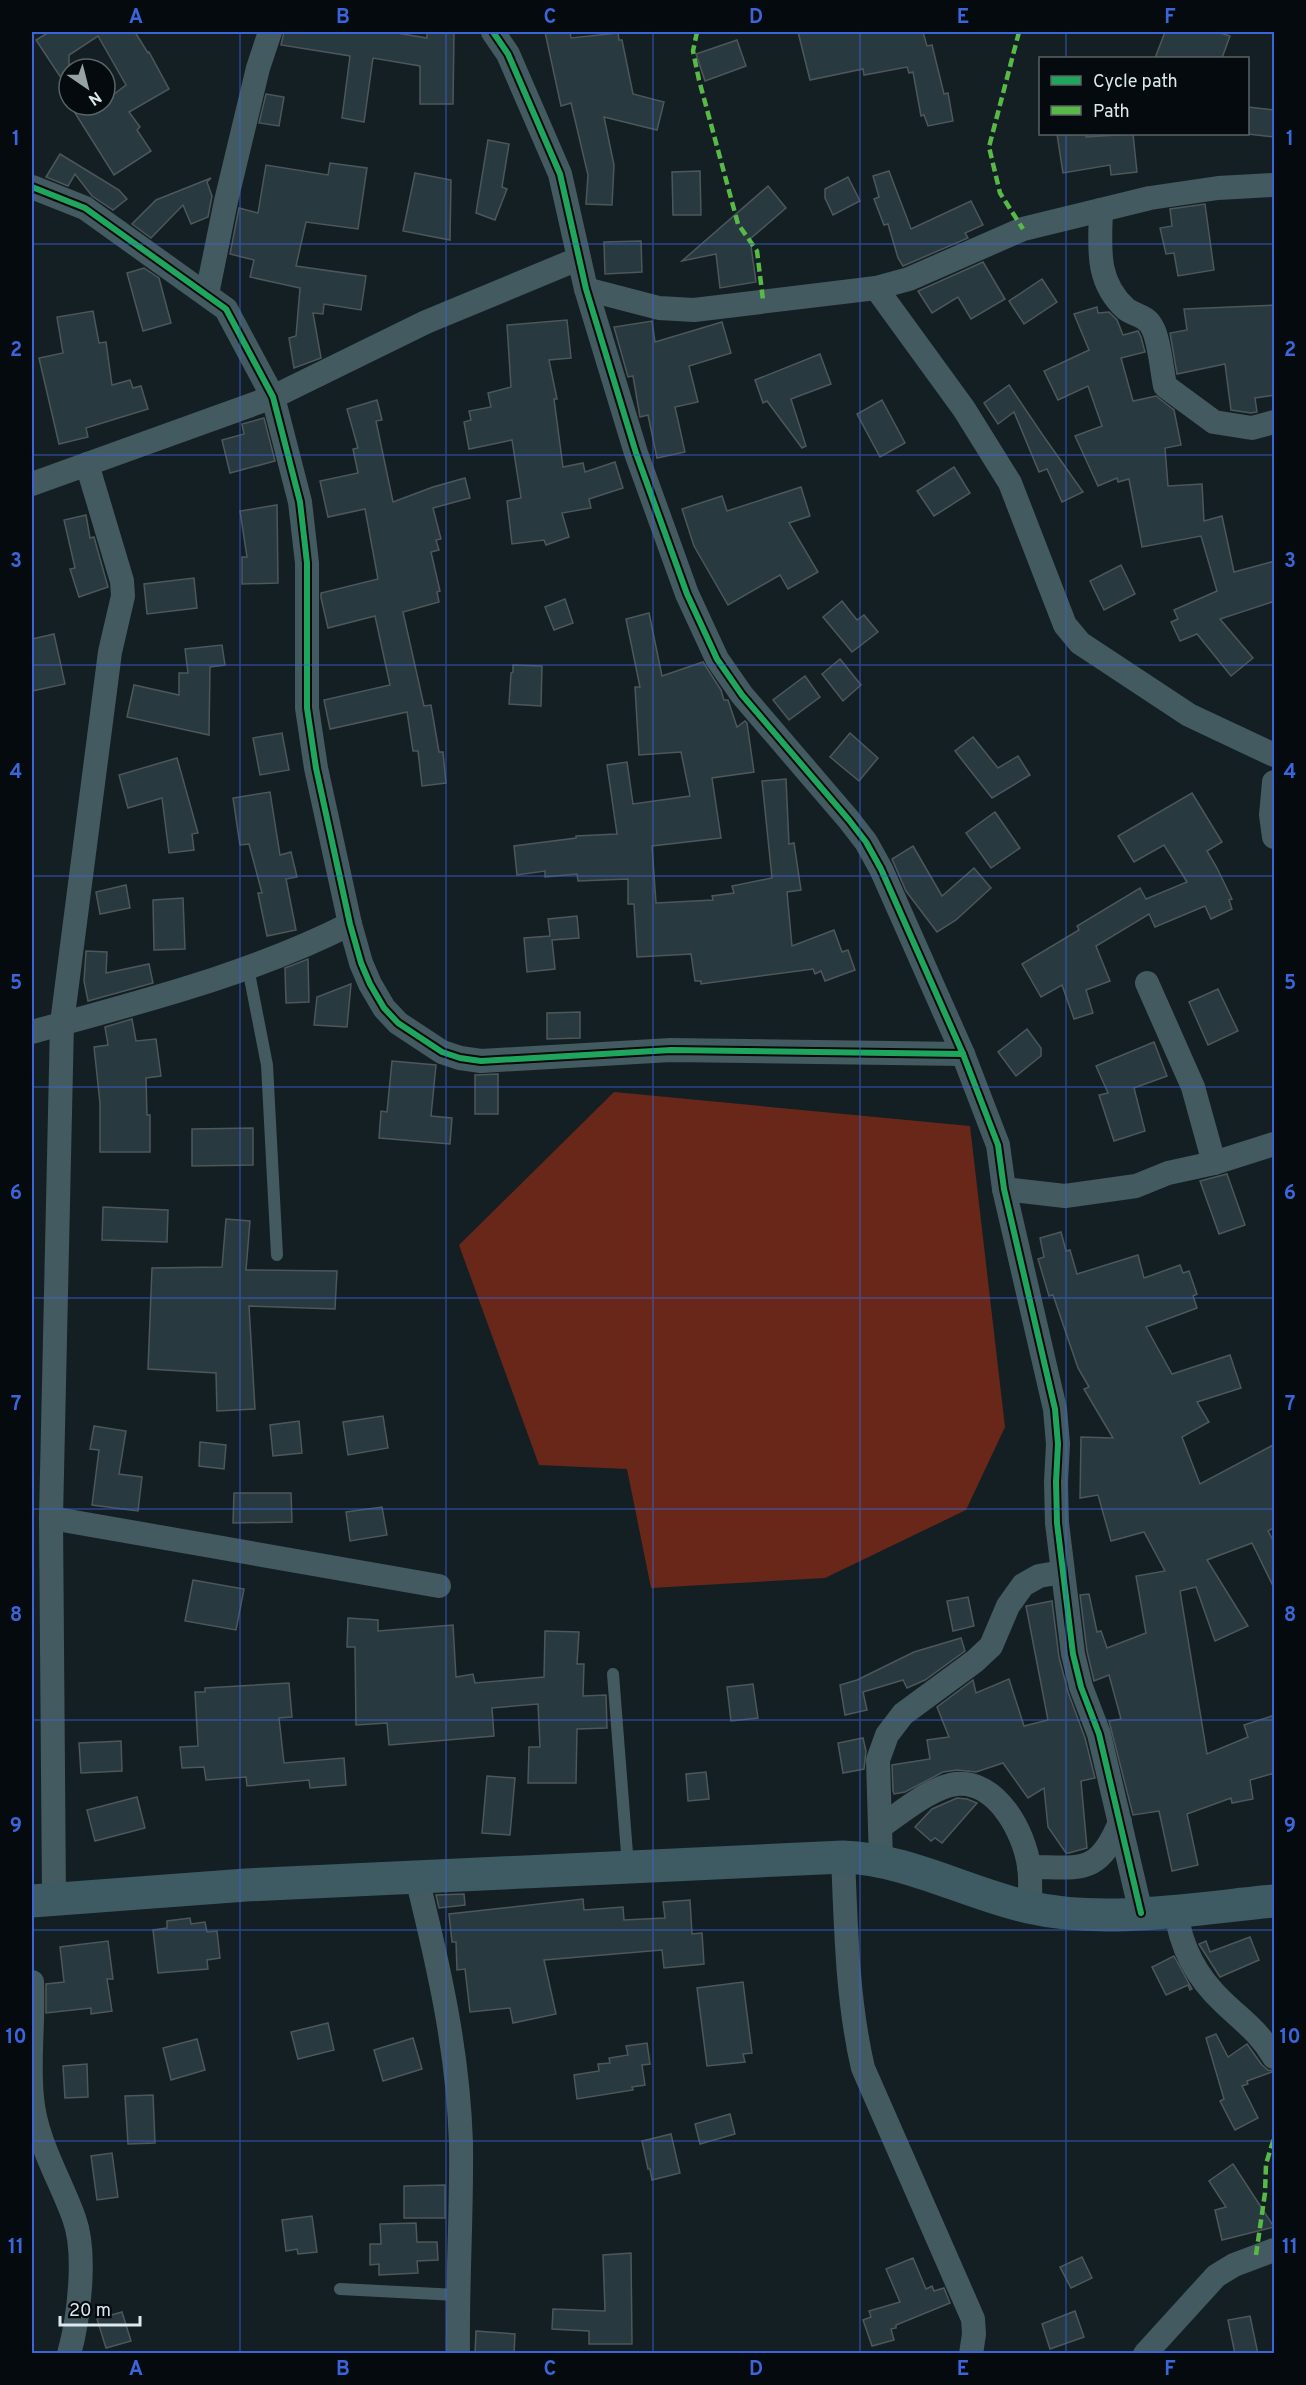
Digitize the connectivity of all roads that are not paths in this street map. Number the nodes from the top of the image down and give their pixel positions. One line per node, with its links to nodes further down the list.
1 (270, 32): 9 (street)
2 (493, 32): 6 (street)
3 (1275, 185): 5 (street)
4 (32, 187): 9 (street)
5 (1101, 210): 7 (street); 11 (street)
6 (578, 259): 8 (street); 10 (street)
7 (876, 288): 8 (street); 14 (street)
8 (586, 289): 22 (street)
9 (207, 294): 10 (street)
10 (273, 397): 12 (street); 17 (street)
11 (1275, 422)
12 (87, 464): 13 (street); 20 (street)
13 (32, 484)
14 (1275, 755)
15 (1275, 782): 16 (street)
16 (1275, 837)
17 (350, 924): 18 (street); 22 (street)
18 (248, 968): 20 (street); 26 (lane)
19 (1147, 983): 24 (street)
20 (62, 1023): 21 (street); 27 (street)
21 (32, 1032)
22 (963, 1054): 25 (street)
23 (1275, 1144): 24 (street)
24 (1214, 1163): 25 (street)
25 (1004, 1189): 28 (street)
26 (277, 1255)
27 (51, 1518): 29 (street); 38 (street)
28 (1062, 1572): 31 (street); 32 (street)
29 (439, 1586)
30 (613, 1674): 35 (lane)
31 (1120, 1822): 36 (street); 42 (street)
32 (880, 1827): 34 (street); 36 (street)
33 (843, 1857): 34 (street); 35 (street); 50 (street)
34 (881, 1860): 40 (street)
35 (628, 1866): 37 (street)
36 (1029, 1867): 40 (street)
37 (417, 1878): 38 (street); 47 (street)
38 (43, 1900)
39 (1275, 1901): 41 (street)
40 (1030, 1908): 42 (street)
41 (1176, 1910): 42 (street); 44 (street)
42 (1140, 1913)
43 (32, 1982): 48 (street)
44 (1275, 2057)
45 (1275, 2250): 51 (street)
46 (340, 2289): 47 (lane)
47 (457, 2295): 49 (street)
48 (69, 2354)
49 (458, 2354)
50 (972, 2354)
51 (1145, 2354)

